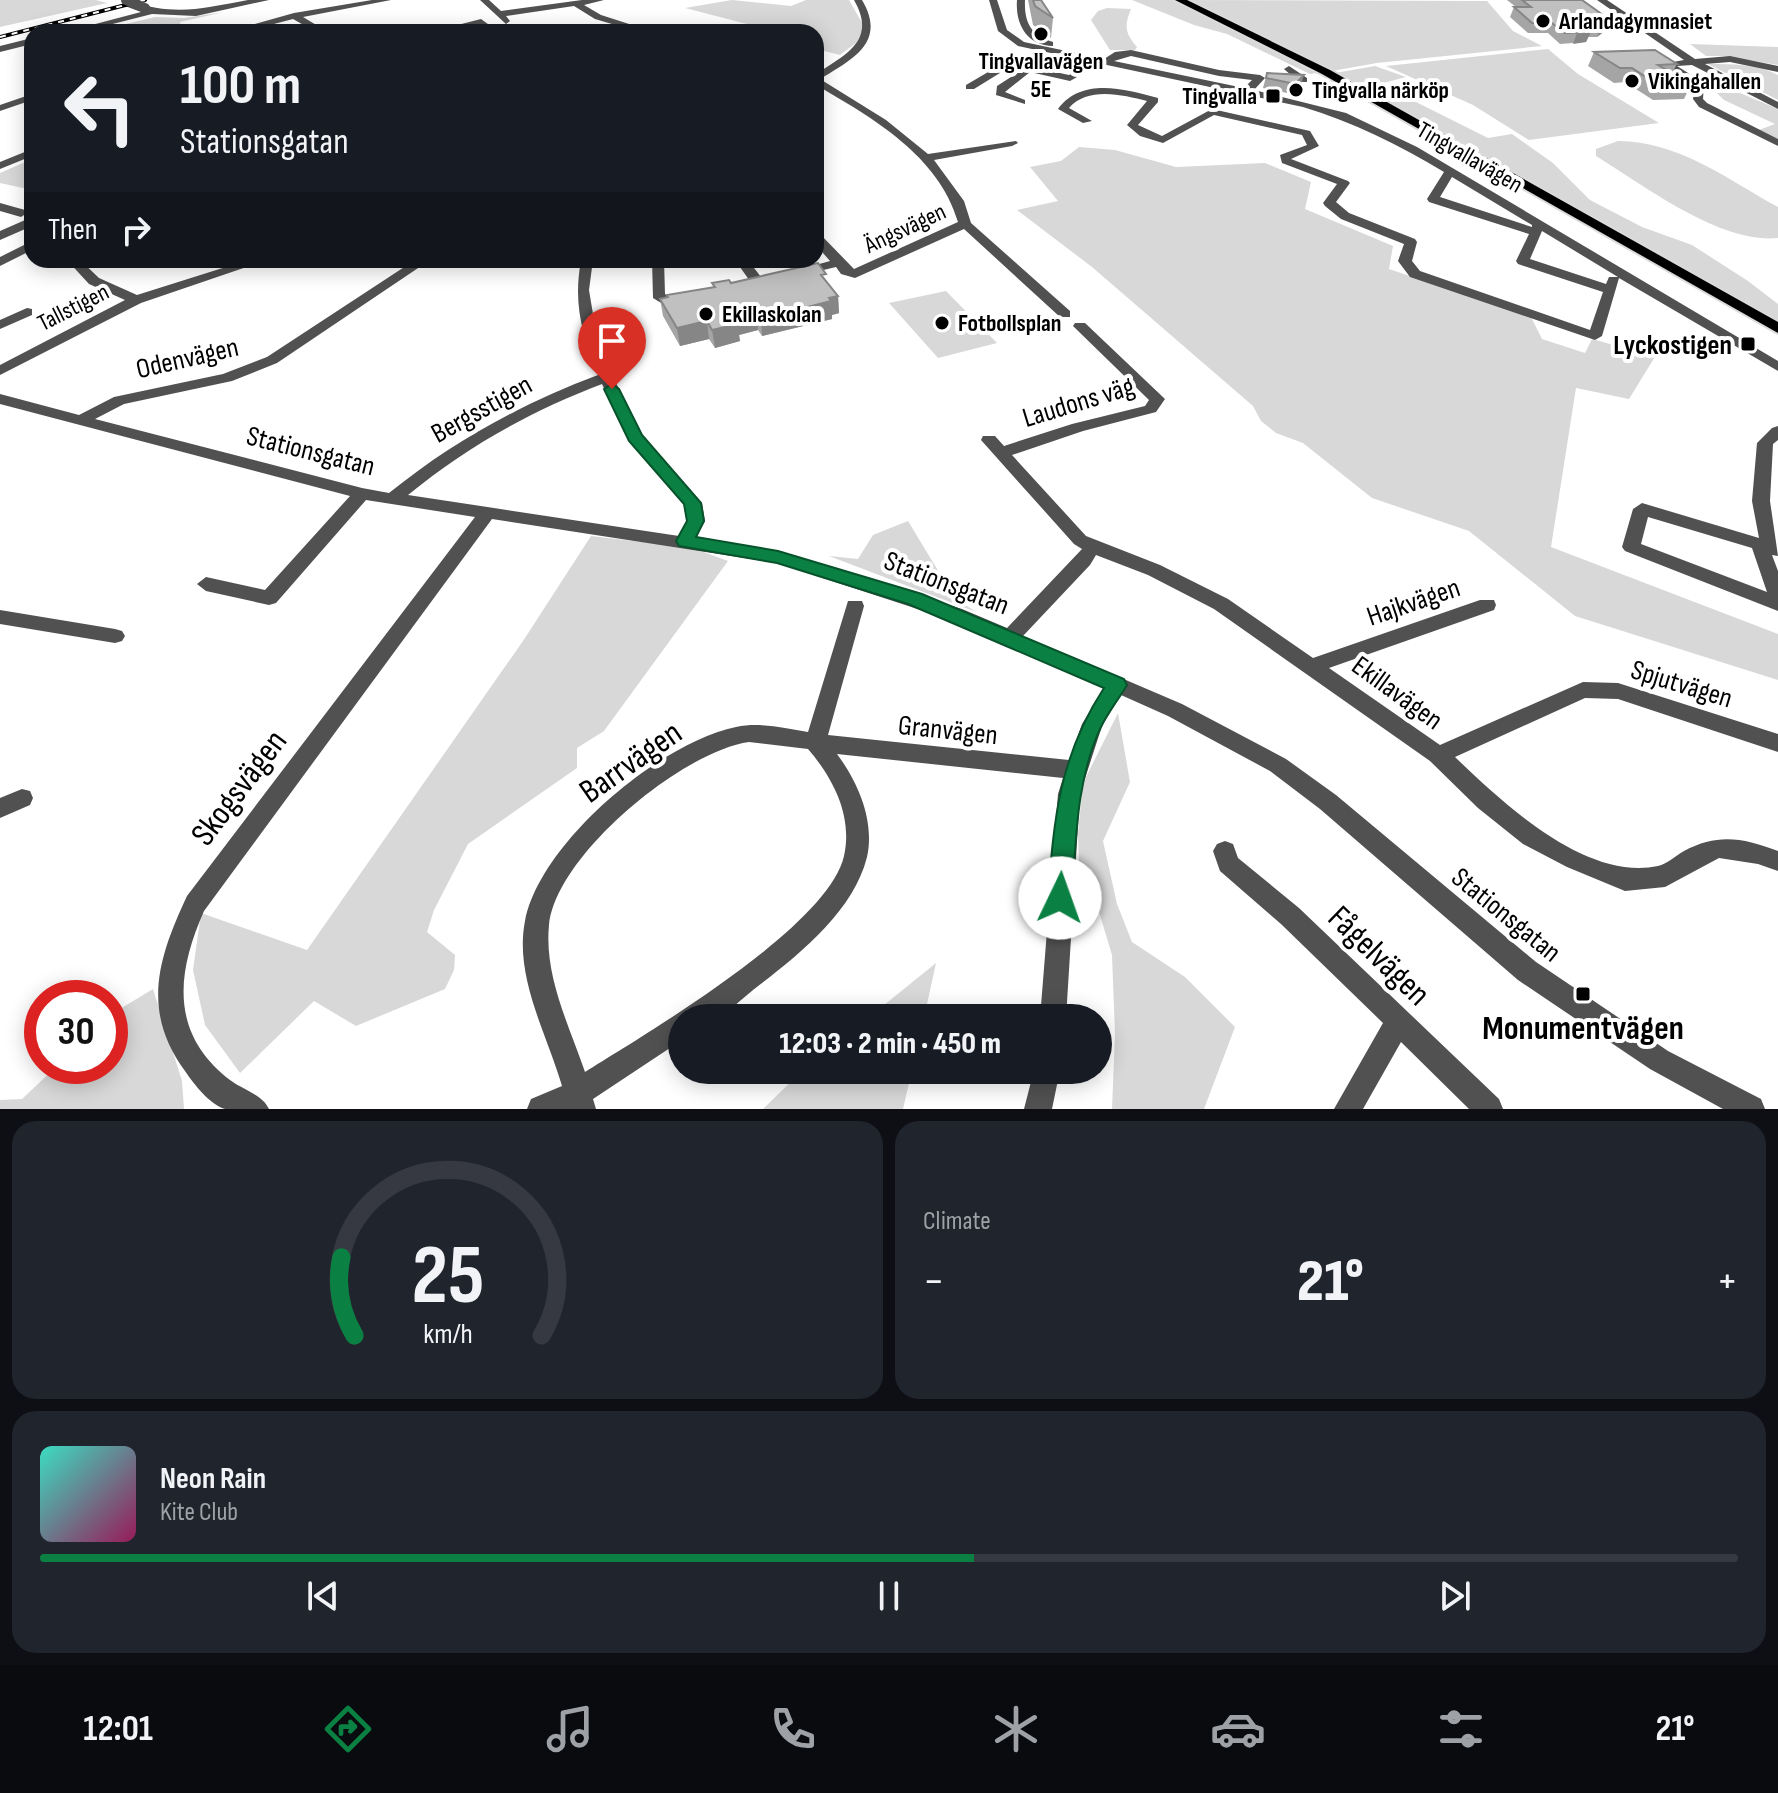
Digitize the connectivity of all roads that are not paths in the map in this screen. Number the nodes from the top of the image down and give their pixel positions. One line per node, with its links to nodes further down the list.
1 (116, 0): 15 (street, bridge)
2 (213, 0): 15 (street)
3 (265, 0): 15 (street)
4 (387, 0): 17 (street)
5 (516, 0): 13 (street)
6 (600, 0): 14 (street)
7 (858, 0): 35 (street)
8 (993, 0): 11 (street); 25 (street)
9 (1180, 0): 89 (main road)
10 (1601, 0): 31 (street)
11 (1021, 1): 27 (street)
12 (190, 2): 15 (street)
13 (487, 2): 16 (street)
14 (576, 4): 16 (street); 23 (street)
15 (141, 10): 18 (street); 19 (street)
16 (500, 14): 22 (street)
17 (294, 16): 20 (street); 21 (street)
18 (96, 24)
19 (105, 24)
20 (263, 24)
21 (309, 24)
22 (509, 24)
23 (622, 24)
24 (1057, 37): 27 (street)
25 (1021, 44): 30 (street); 40 (street)
26 (24, 45): 28 (street)
27 (1072, 48): 30 (street)
28 (0, 51)
29 (1030, 56): 32 (street)
30 (1106, 60): 32 (street); 37 (street); 38 (street)
31 (1692, 61): 34 (street); 45 (street); 50 (street)
32 (1090, 69): 36 (street); 38 (street)
33 (1289, 69): 37 (street)
34 (1778, 69)
35 (824, 73)
36 (1070, 78): 41 (street); 44 (street)
37 (1260, 78): 42 (street)
38 (1166, 80): 42 (street)
39 (824, 84): 52 (street, Ängsvägen)
40 (970, 87)
41 (1135, 95): 48 (street); 82 (street)
42 (1242, 95): 47 (street); 54 (street, Tingvallavägen)
43 (24, 100): 46 (street)
44 (1021, 102)
45 (1778, 106)
46 (0, 108)
47 (1299, 114)
48 (1087, 121)
49 (1012, 143): 52 (street, Ängsvägen)
50 (1778, 143)
51 (24, 156): 53 (street)
52 (925, 158): 60 (street, Ängsvägen)
53 (0, 166)
54 (1450, 171): 57 (street); 61 (street, Tingvallavägen)
55 (1469, 196): 57 (street)
56 (0, 207): 58 (street)
57 (1462, 208): 61 (street)
58 (24, 216)
59 (24, 218): 62 (street)
60 (965, 224): 67 (street, Ängsvägen); 86 (street)
61 (1538, 228): 77 (street, Tingvallavägen); 78 (street)
62 (0, 236)
63 (824, 246): 67 (street)
64 (1567, 247): 78 (street)
65 (24, 249): 66 (street)
66 (0, 262)
67 (838, 263): 68 (street, Ängsvägen)
68 (824, 266)
69 (1590, 267): 80 (street)
70 (81, 268): 84 (street)
71 (236, 268): 84 (street, Tallstigen)
72 (412, 268): 94 (street, Odenvägen)
73 (586, 268): 92 (street)
74 (658, 268): 83 (street)
75 (754, 268): 79 (street)
76 (815, 268): 79 (street, Ängsvägen)
77 (1617, 270): 82 (street); 90 (street, Tingvallavägen)
78 (1558, 273): 80 (street)
79 (770, 278): 81 (street, Ängsvägen)
80 (1586, 283): 82 (street)
81 (742, 285)
82 (1610, 290)
83 (696, 295)
84 (136, 300): 91 (street, Tallstigen)
85 (27, 312): 87 (street)
86 (1065, 314)
87 (0, 325)
88 (1080, 326): 101 (street, Laudons väg)
89 (1778, 328)
90 (1778, 367)
91 (0, 371)
92 (606, 377): 98 (street, Bergsstigen); 100 (street)
93 (0, 399): 94 (street, Stationsgatan)
94 (79, 421): 97 (street, Stationsgatan)
95 (1778, 431): 96 (street)
96 (1771, 464): 102 (street)
97 (362, 494): 98 (street, Stationsgatan); 103 (street)
98 (391, 500): 99 (street, Stationsgatan)
99 (486, 515): 100 (street, Stationsgatan); 127 (street, Skogsvägen)
100 (685, 541): 110 (street, Stationsgatan)
101 (1092, 547): 110 (street); 111 (street, Ekillavägen)
102 (1769, 547): 104 (street); 105 (street)
103 (206, 584)
104 (1778, 597)
105 (1778, 604)
106 (1487, 605): 111 (street, Hajkvägen)
107 (855, 606): 113 (street)
108 (0, 617): 109 (street)
109 (115, 636)
110 (1010, 637): 112 (street, Stationsgatan)
111 (1313, 666): 115 (street, Ekillavägen)
112 (1117, 685): 116 (street); 132 (street, Stationsgatan)
113 (815, 743): 116 (street, Granvägen); 121 (street); 126 (street, Barrvägen)
114 (1778, 743): 115 (street, Spjutvägen)
115 (1438, 755): 120 (street, Ekillavägen)
116 (1075, 770): 122 (street)
117 (22, 798): 118 (street)
118 (0, 808)
119 (1225, 851): 123 (street, Fågelvägen)
120 (1778, 861)
121 (714, 1004)
122 (1054, 1004)
123 (1399, 1020): 130 (street); 131 (street, Fågelvägen)
124 (668, 1035): 126 (street)
125 (1044, 1084): 129 (street)
126 (581, 1100): 128 (street)
127 (255, 1109)
128 (541, 1109)
129 (1038, 1109)
130 (1348, 1109)
131 (1489, 1109)
132 (1751, 1109)

